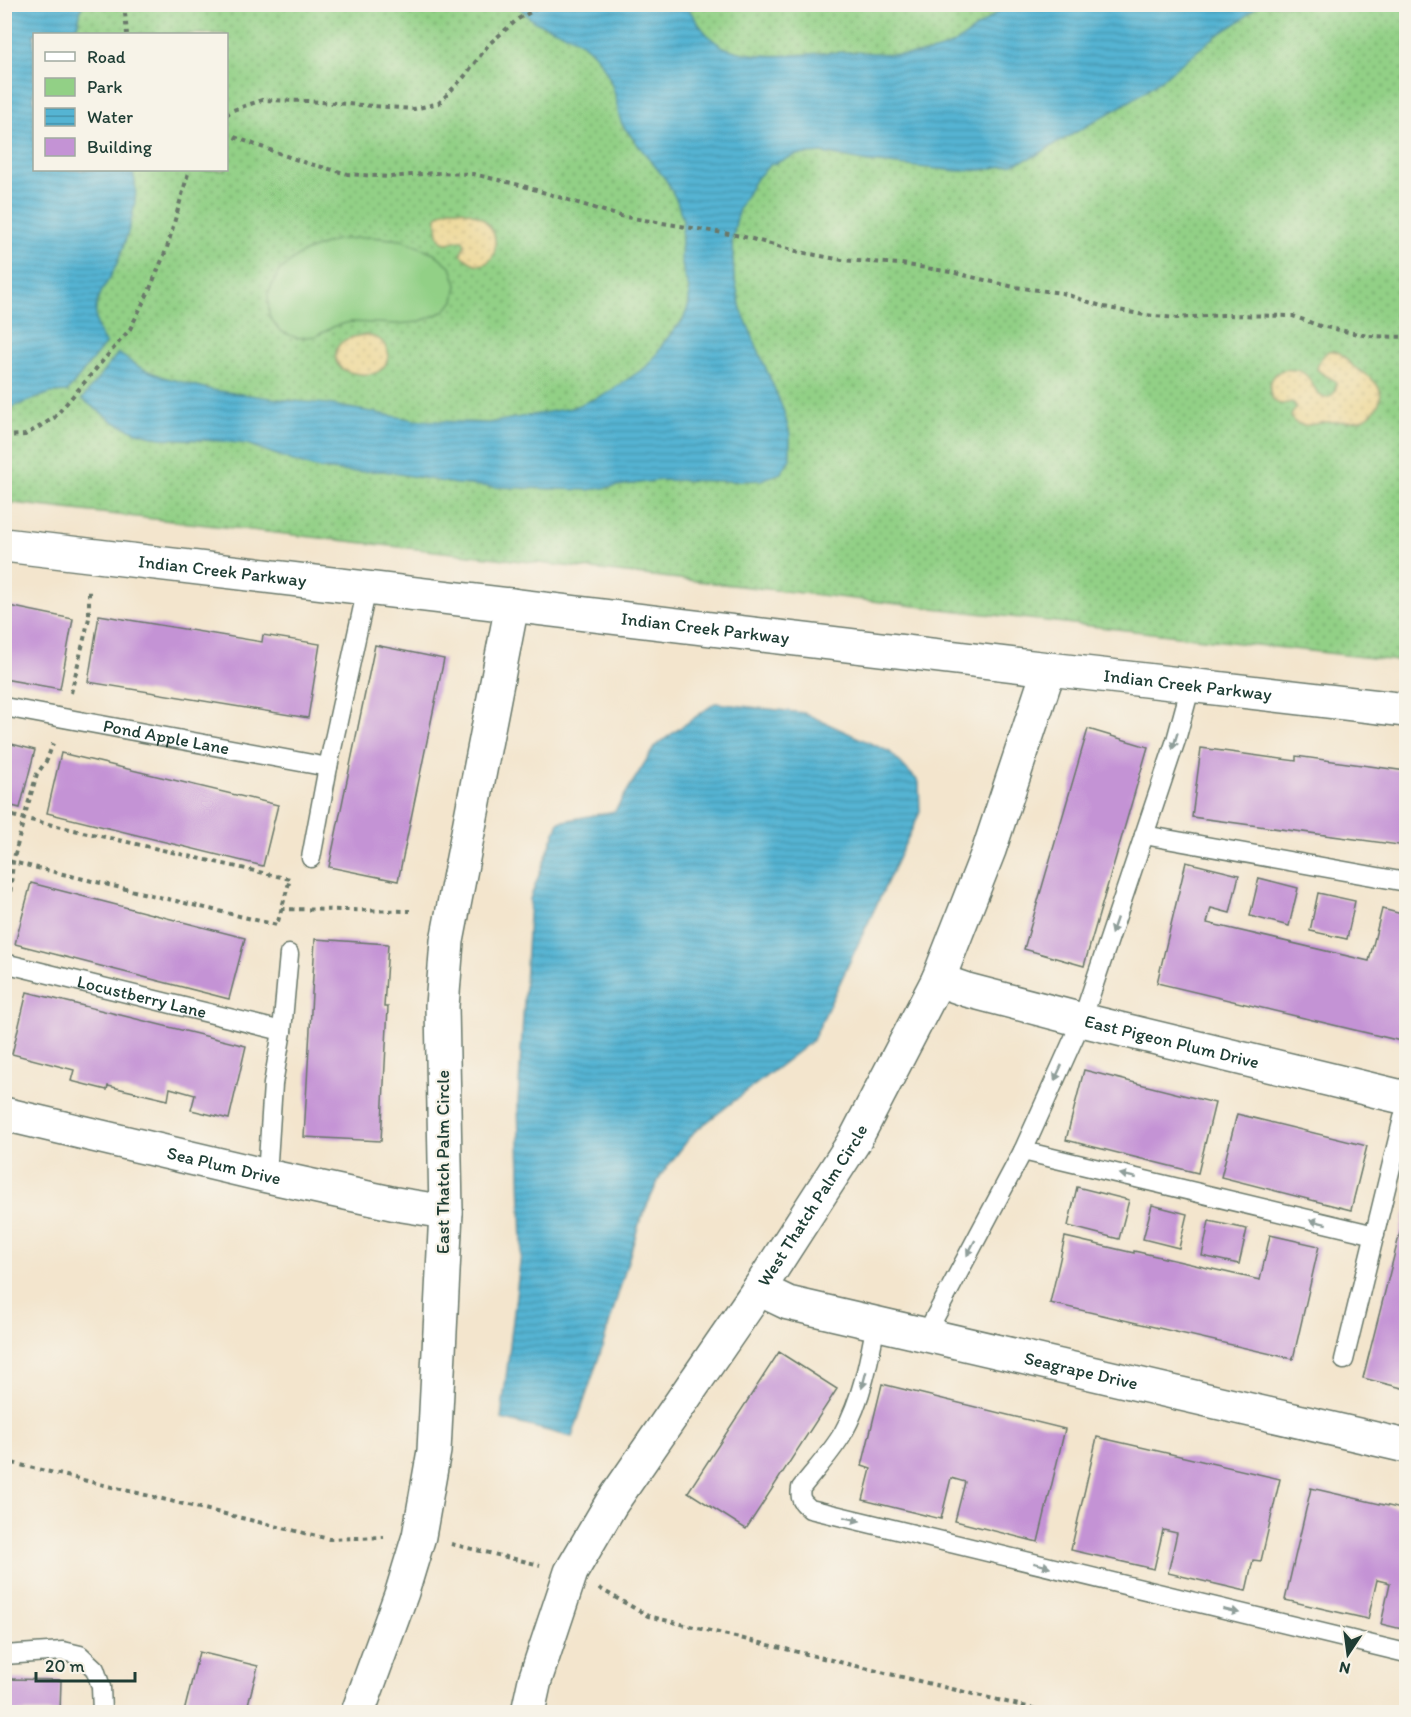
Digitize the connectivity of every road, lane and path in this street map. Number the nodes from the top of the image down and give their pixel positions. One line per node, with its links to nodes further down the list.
1 (126, 4): 3 (path)
2 (544, 4): 4 (path)
3 (127, 33)
4 (228, 114)
5 (228, 135): 7 (path)
6 (188, 171): 8 (path)
7 (1407, 337)
8 (4, 436)
9 (4, 545): 10 (street, Indian Creek Parkway)
10 (367, 588): 12 (street, Indian Creek Parkway); 19 (lane)
11 (89, 591): 15 (path)
12 (512, 605): 13 (street, Indian Creek Parkway); 40 (street, East Thatch Palm Circle)
13 (1048, 669): 14 (street, Indian Creek Parkway); 32 (street, West Thatch Palm Circle)
14 (1191, 685): 17 (street, Indian Creek Parkway); 22 (lane, one-way to 22)
15 (69, 699)
16 (4, 707): 19 (lane, Pond Apple Lane)
17 (1407, 710)
18 (54, 741): 21 (path)
19 (328, 768): 23 (lane)
20 (4, 814): 21 (path)
21 (24, 818): 25 (path); 27 (path)
22 (1144, 835): 26 (lane); 33 (lane, one-way to 33)
23 (310, 858)
24 (4, 860): 25 (path)
25 (13, 862): 27 (path); 29 (path)
26 (1407, 882)
27 (281, 909): 28 (path)
28 (410, 911)
29 (4, 927)
30 (289, 954): 34 (lane)
31 (4, 963): 34 (lane, Locustberry Lane)
32 (938, 980): 33 (street, East Pigeon Plum Drive); 42 (street, West Thatch Palm Circle)
33 (1082, 1020): 35 (street, East Pigeon Plum Drive); 38 (lane, one-way to 38)
34 (282, 1031): 39 (lane)
35 (1407, 1098)
36 (1407, 1106): 41 (lane)
37 (4, 1114): 39 (street, Sea Plum Drive)
38 (1023, 1151): 41 (lane, one-way to 38); 44 (lane, one-way to 44)
39 (267, 1176): 40 (street, Sea Plum Drive)
40 (446, 1212): 48 (street, East Thatch Palm Circle)
41 (1375, 1235): 45 (lane)
42 (759, 1289): 43 (street, Seagrape Drive); 49 (street, West Thatch Palm Circle)
43 (876, 1323): 44 (street, Seagrape Drive); 50 (lane, one-way to 50)
44 (926, 1334): 46 (street, Seagrape Drive)
45 (1344, 1360)
46 (1407, 1446)
47 (4, 1461): 48 (path)
48 (419, 1536): 49 (path); 53 (street, East Thatch Palm Circle)
49 (571, 1572): 54 (street, West Thatch Palm Circle); 55 (path)
50 (1407, 1653)
51 (4, 1655): 52 (lane)
52 (102, 1713)
53 (358, 1713)
54 (528, 1713)
55 (1048, 1713)

